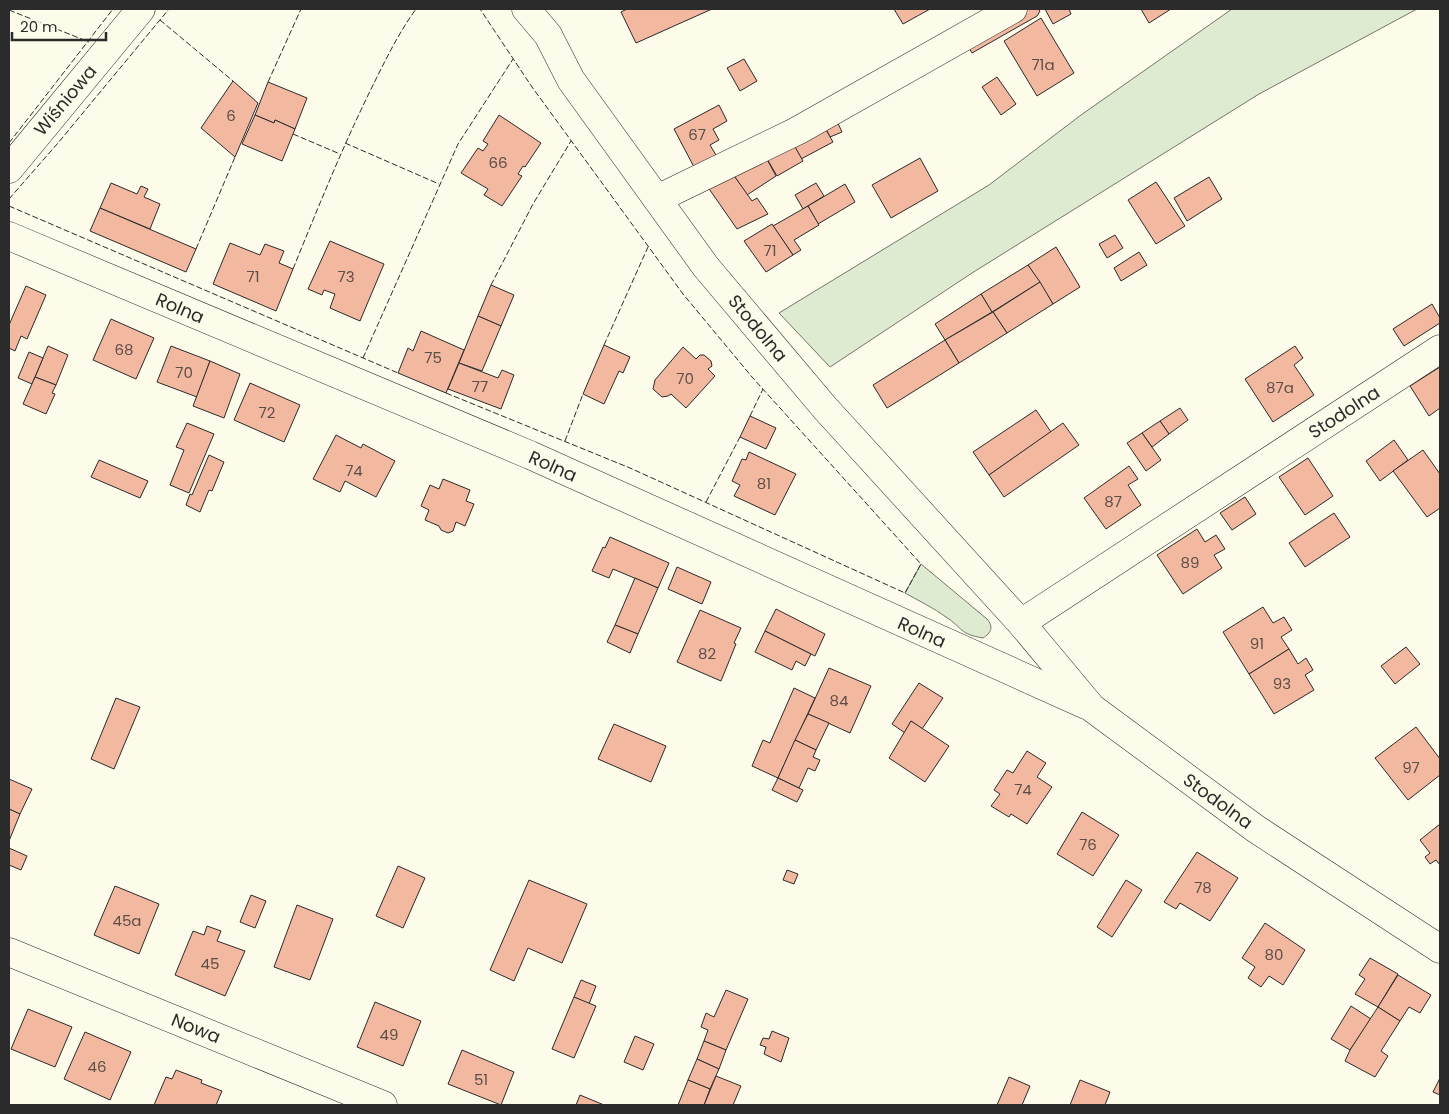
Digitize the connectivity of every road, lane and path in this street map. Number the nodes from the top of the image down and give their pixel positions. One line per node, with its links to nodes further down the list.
1 (141, 9): 6 (street, Wiśniowa)
2 (526, 9): 5 (street, Stodolna)
3 (538, 9): 5 (street)
4 (1012, 9): 7 (street)
5 (548, 35): 7 (street, Stodolna)
6 (9, 169)
7 (657, 199): 10 (street, Stodolna)
8 (9, 236): 11 (street, Rolna)
9 (1440, 349): 10 (street, Stodolna)
10 (1021, 624): 11 (street, Stodolna)
11 (1092, 708): 12 (street, Stodolna)
12 (1440, 949)
13 (9, 952): 14 (street, Nowa)
14 (383, 1105)

